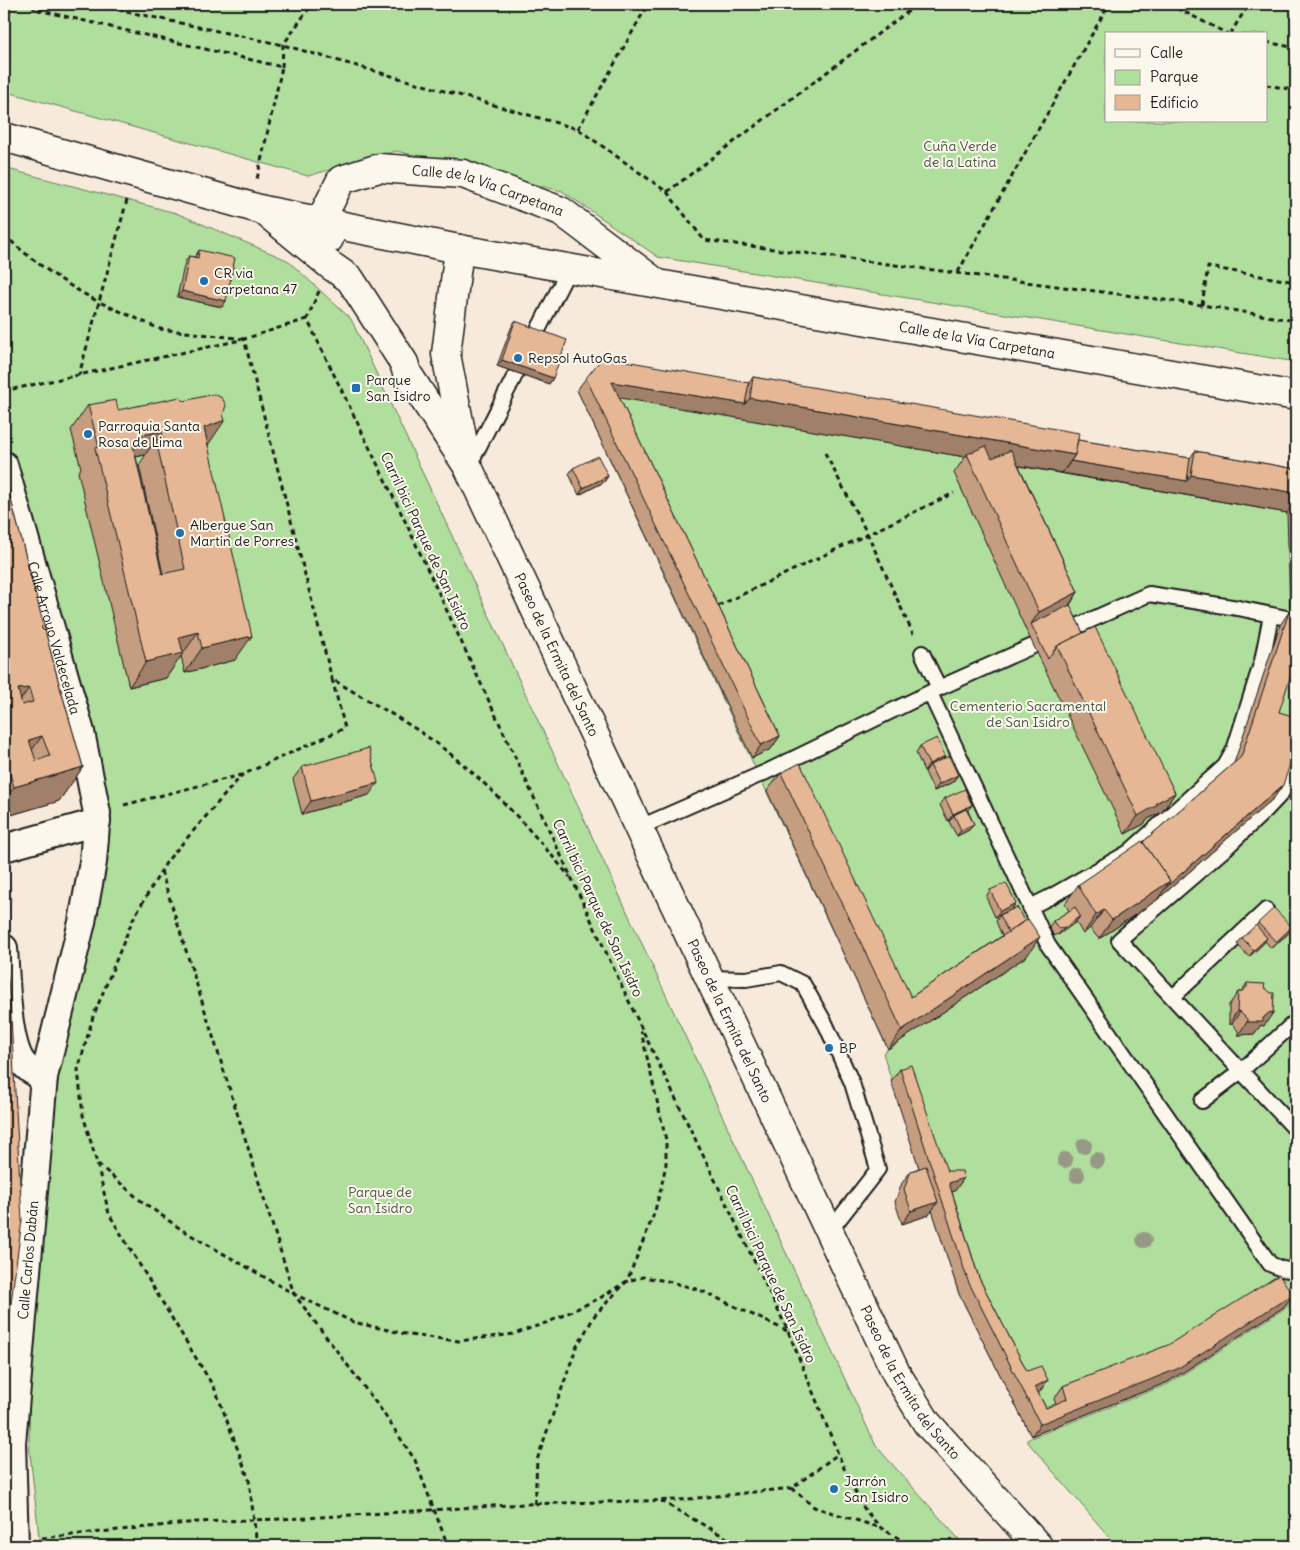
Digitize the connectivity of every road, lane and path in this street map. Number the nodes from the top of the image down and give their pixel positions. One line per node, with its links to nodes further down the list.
1 (14, 4): 10 (path)
2 (36, 4): 16 (path)
3 (91, 4): 14 (path)
4 (312, 4): 14 (path)
5 (648, 4): 20 (path)
6 (918, 4): 23 (path)
7 (1109, 4): 30 (path)
8 (1168, 4): 11 (path)
9 (1249, 4): 12 (path)
10 (10, 5): 19 (path)
11 (1225, 32)
12 (1230, 32)
13 (1268, 42): 15 (path)
14 (283, 45): 16 (path); 20 (path)
15 (1296, 48)
16 (282, 67): 24 (path)
17 (1268, 85): 18 (path)
18 (1296, 90)
19 (4, 91)
20 (578, 129): 23 (path)
21 (4, 137): 22 (street, Calle de la Vía Carpetana)
22 (134, 174): 24 (street, Calle de la Vía Carpetana); 33 (path)
23 (667, 192): 30 (path)
24 (257, 208): 25 (street, Calle de la Vía Carpetana); 29 (street, Paseo de la Ermita del Santo)
25 (320, 222): 27 (street, Calle de la Vía Carpetana); 29 (street); 32 (street, Calle de la Vía Carpetana)
26 (4, 235): 33 (path)
27 (459, 249): 28 (street, Calle de la Vía Carpetana); 43 (street, Paseo de la Ermita del Santo)
28 (569, 269): 32 (street, Calle de la Vía Carpetana); 43 (lane)
29 (340, 272): 35 (path); 43 (street, Paseo de la Ermita del Santo)
30 (958, 272): 34 (path)
31 (1296, 282): 34 (path)
32 (658, 284): 40 (street, Calle de la Vía Carpetana)
33 (99, 302): 37 (path); 38 (path)
34 (1202, 305): 36 (path)
35 (307, 319): 37 (path); 59 (path, Carril bici Parque de San Isidro)
36 (1296, 321)
37 (244, 339): 38 (path); 50 (path)
38 (79, 375): 39 (path)
39 (4, 391)
40 (1296, 396)
41 (825, 453): 45 (path)
42 (4, 464): 55 (street, Calle Arroyo Valdecelada)
43 (468, 467): 56 (street, Paseo de la Ermita del Santo)
44 (954, 493): 45 (path)
45 (868, 535): 46 (path); 49 (path)
46 (718, 606)
47 (1272, 615): 48 (lane); 51 (lane); 60 (lane)
48 (1296, 620)
49 (922, 653): 51 (lane)
50 (332, 679): 53 (path); 59 (path)
51 (934, 691): 56 (lane); 60 (lane)
52 (1296, 755): 64 (lane)
53 (242, 774): 54 (path); 58 (path)
54 (123, 805)
55 (97, 817): 57 (street); 68 (street, Calle Carlos Dabán)
56 (638, 828): 63 (street, Paseo de la Ermita del Santo)
57 (4, 848)
58 (161, 871): 71 (path); 75 (path)
59 (574, 880): 66 (path, Carril bici Parque de San Isidro)
60 (1030, 907): 73 (lane)
61 (1266, 910): 64 (lane)
62 (4, 948): 68 (street)
63 (709, 978): 72 (street, Paseo de la Ermita del Santo); 72 (lane)
64 (1173, 996): 67 (lane)
65 (1296, 1021): 67 (lane)
66 (640, 1025): 74 (path); 76 (path, Carril bici Parque de San Isidro)
67 (1241, 1071): 69 (lane); 70 (lane)
68 (44, 1077): 77 (street, Calle Carlos Dabán)
69 (1202, 1101)
70 (1296, 1130)
71 (97, 1164): 75 (path); 83 (path)
72 (829, 1232): 90 (street, Paseo de la Ermita del Santo)
73 (1296, 1271)
74 (627, 1281): 75 (path); 76 (path); 81 (path)
75 (294, 1294): 82 (path)
76 (788, 1331): 78 (path, Carril bici Parque de San Isidro)
77 (8, 1444): 85 (street, Calle Carlos Dabán)
78 (838, 1454): 79 (path); 84 (path, Carril bici Parque de San Isidro)
79 (792, 1488): 80 (path); 84 (path)
80 (661, 1501): 81 (path); 88 (path)
81 (535, 1504): 82 (path)
82 (433, 1510): 83 (path); 87 (path)
83 (254, 1520): 85 (path); 86 (path)
84 (881, 1528): 89 (path, Carril bici Parque de San Isidro)
85 (15, 1543)
86 (257, 1546)
87 (448, 1546)
88 (741, 1546)
89 (907, 1546)
90 (1038, 1546)

